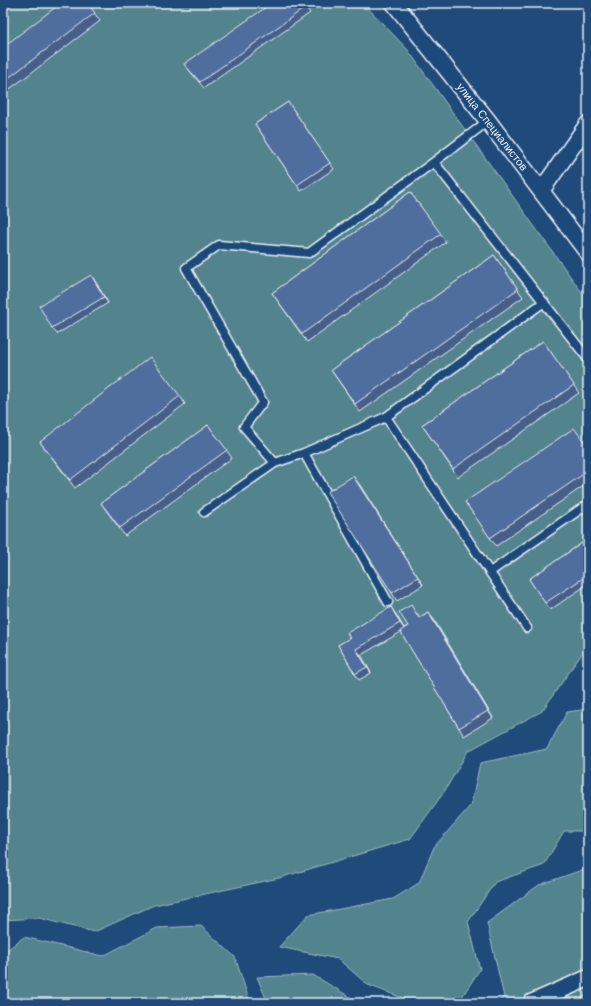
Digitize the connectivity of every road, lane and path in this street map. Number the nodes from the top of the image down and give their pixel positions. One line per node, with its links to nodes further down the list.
1 (394, 3): 2 (street, улица Специалистов)
2 (488, 120): 4 (lane); 5 (street, улица Специалистов)
3 (588, 124): 5 (street)
4 (434, 162): 7 (lane); 11 (lane)
5 (541, 191): 6 (street, улица Специалистов)
6 (588, 253)
7 (544, 302): 8 (lane); 9 (lane)
8 (588, 359)
9 (386, 417): 10 (lane); 14 (lane)
10 (304, 453): 11 (lane); 15 (lane)
11 (275, 463): 13 (lane)
12 (588, 504): 14 (lane)
13 (204, 512)
14 (490, 572): 16 (lane)
15 (388, 602)
16 (527, 628)
17 (588, 978): 18 (street)
18 (531, 1003)

